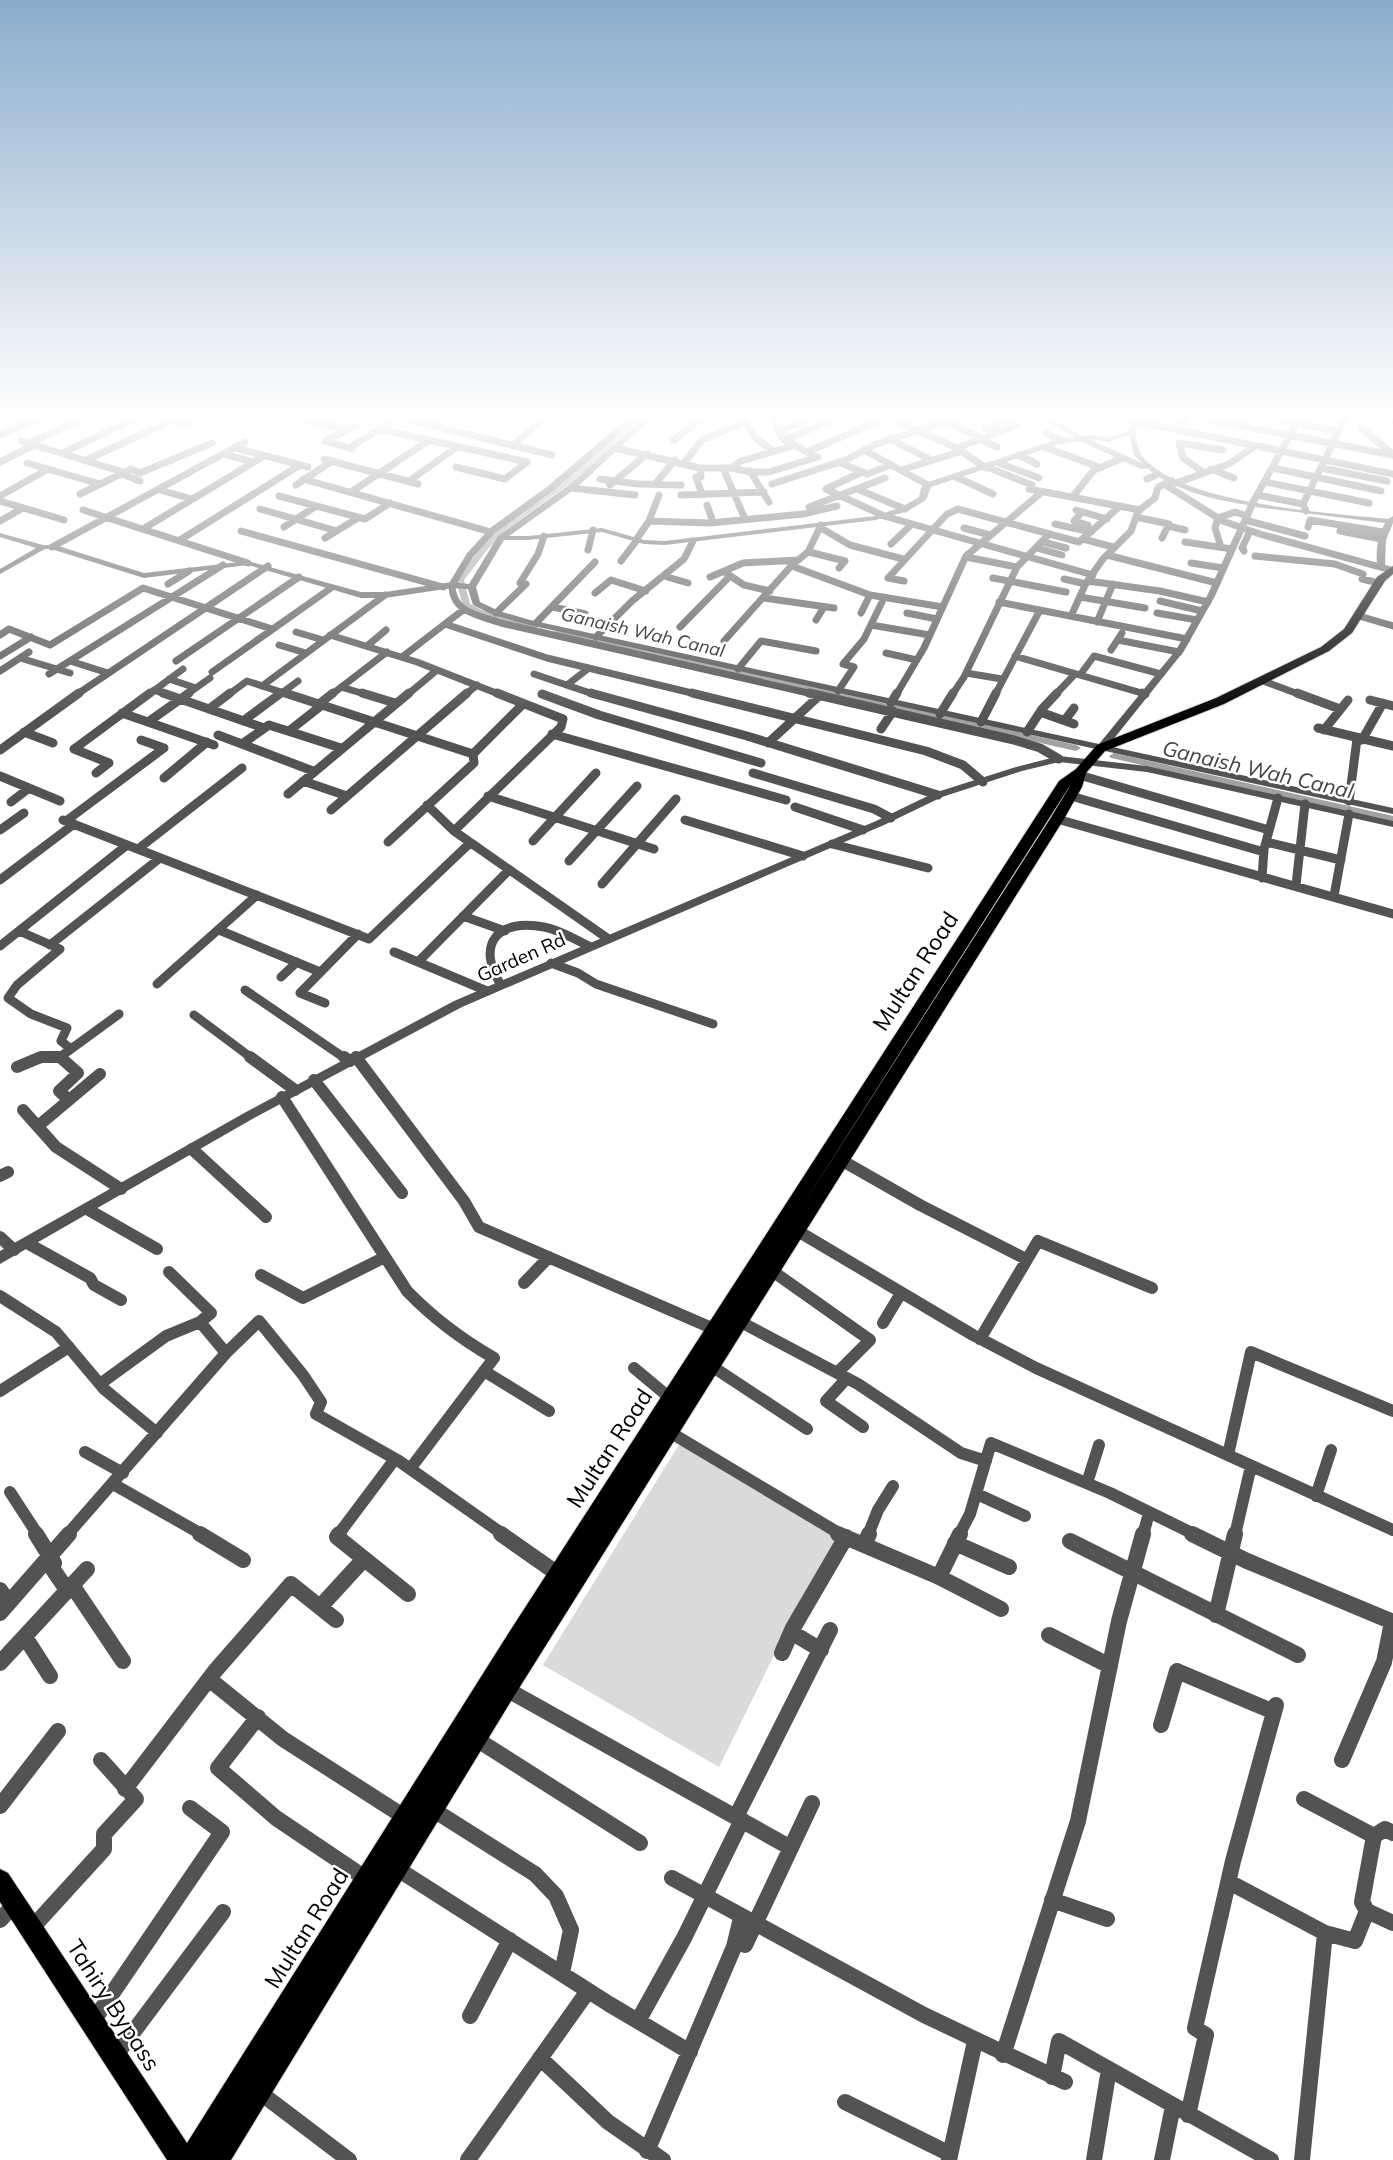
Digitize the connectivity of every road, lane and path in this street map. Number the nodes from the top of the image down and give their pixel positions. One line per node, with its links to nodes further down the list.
1 (771, 517): 47 (street)
2 (56, 518): 33 (street)
3 (103, 518): 71 (street)
4 (108, 518): 45 (street)
5 (161, 518): 45 (street)
6 (217, 518): 64 (street)
7 (292, 518): 28 (street)
8 (358, 518): 9 (street); 51 (street)
9 (368, 518)
10 (442, 518): 53 (street)
11 (510, 518): 53 (street)
12 (529, 518): 61 (street)
13 (650, 518): 34 (street)
14 (712, 518): 35 (street)
15 (761, 518): 29 (street)
16 (873, 518): 40 (street)
17 (889, 518): 39 (street)
18 (944, 518): 52 (street)
19 (989, 518): 36 (street)
20 (1009, 518): 36 (street)
21 (1076, 518): 48 (street)
22 (1103, 518): 30 (street)
23 (1136, 518): 72 (street)
24 (1149, 518): 41 (street)
25 (1221, 518): 31 (street)
26 (1240, 518): 38 (street)
27 (1248, 518): 38 (street)
28 (296, 519): 42 (street); 51 (street)
29 (745, 519): 35 (street)
30 (1107, 519): 48 (street)
31 (1218, 519): 38 (street); 73 (street)
32 (1391, 519): 59 (street)
33 (64, 520)
34 (649, 521): 35 (street); 65 (street)
35 (713, 522)
36 (1004, 522): 54 (street); 56 (street)
37 (1055, 524): 48 (street)
38 (1246, 524): 58 (street); 68 (street); 74 (street); 78 (street)
39 (911, 525): 52 (street); 76 (street)
40 (821, 526): 47 (street); 79 (street); 84 (street)
41 (1168, 526): 49 (street); 62 (street)
42 (284, 527)
43 (1308, 527): 59 (street)
44 (964, 528): 56 (street)
45 (143, 529): 64 (street)
46 (593, 530): 57 (street); 65 (street); 75 (street)
47 (778, 530): 66 (street)
48 (1094, 530): 63 (street)
49 (1185, 530)
50 (241, 531): 113 (street)
51 (337, 531): 60 (street)
52 (932, 531): 69 (street); 76 (street)
53 (491, 532): 113 (street)
54 (1049, 534): 63 (street); 70 (street)
55 (0, 535): 71 (street)
56 (990, 535): 69 (street)
57 (544, 536): 61 (street); 137 (street)
58 (1306, 536)
59 (1382, 536): 68 (street); 95 (street)
60 (326, 538)
61 (501, 538): 114 (street)
62 (1162, 538)
63 (1083, 539): 72 (street)
64 (180, 540): 86 (street)
65 (636, 540): 66 (street); 85 (street)
66 (693, 541): 99 (street)
67 (1185, 542): 73 (street)
68 (1345, 542): 95 (street)
69 (979, 544): 82 (street); 83 (street)
70 (1040, 545): 77 (street); 83 (street)
71 (48, 547): 96 (street); 97 (street)
72 (1113, 547): 80 (street)
73 (1221, 547): 74 (street)
74 (1232, 549): 94 (street)
75 (588, 550)
76 (912, 551): 84 (street)
77 (1064, 551)
78 (1244, 551)
79 (809, 552): 88 (street); 93 (street)
80 (1107, 555): 106 (street); 109 (street)
81 (1255, 556): 110 (street)
82 (966, 557): 92 (street); 131 (street)
83 (1026, 558): 92 (street); 106 (street)
84 (903, 559): 107 (street)
85 (621, 561)
86 (248, 562): 90 (street); 91 (street)
87 (595, 562): 129 (street)
88 (796, 563): 98 (street); 121 (street); 122 (street)
89 (1191, 563): 94 (street)
90 (223, 565): 96 (street); 123 (street)
91 (268, 566): 101 (street); 133 (street)
92 (1017, 567): 105 (street)
93 (839, 568)
94 (1223, 568): 109 (street)
95 (1390, 569): 110 (main road, Multan Road)
96 (189, 571): 111 (street)
97 (0, 572)
98 (727, 573): 100 (street); 121 (street); 152 (street)
99 (664, 576): 108 (street); 117 (street)
100 (710, 577)
101 (299, 578): 116 (street); 144 (street)
102 (993, 578): 105 (street)
103 (1064, 579): 106 (street)
104 (1140, 579): 115 (street)
105 (1010, 580): 118 (street); 128 (street)
106 (1089, 580): 112 (street); 124 (street)
107 (904, 581)
108 (688, 583)
109 (1217, 583): 127 (street)
110 (1380, 583): 143 (main road, Multan Road)
111 (168, 584)
112 (1112, 584): 115 (street); 125 (street)
113 (451, 586): 114 (street); 120 (street); 135 (street)
114 (472, 587): 137 (street)
115 (1136, 587): 127 (street)
116 (331, 588): 120 (street); 154 (street)
117 (646, 590): 119 (street); 161 (street)
118 (1066, 592)
119 (595, 593)
120 (385, 595): 160 (street)
121 (767, 595): 130 (street); 164 (street)
122 (870, 595): 131 (street); 150 (street)
123 (173, 597): 133 (street); 159 (street); 179 (street)
124 (1080, 597): 125 (street); 141 (street)
125 (1107, 601): 132 (street); 147 (street)
126 (1160, 601): 142 (street)
127 (1208, 601): 142 (street)
128 (999, 602): 136 (street); 191 (street)
129 (553, 607): 140 (street); 148 (street)
130 (824, 607): 134 (street); 146 (street)
131 (943, 607): 145 (street)
132 (1145, 607)
133 (206, 608): 144 (street); 190 (street)
134 (834, 608)
135 (463, 610): 149 (street); 211 (street)
136 (1040, 610): 141 (street); 175 (street)
137 (496, 613): 148 (street)
138 (907, 613): 145 (street)
139 (1157, 613): 142 (street)
140 (585, 614)
141 (1071, 616): 147 (street)
142 (1200, 616): 163 (street)
143 (1359, 616): 151 (street); 200 (main road, Multan Road)
144 (238, 618): 154 (street); 180 (street)
145 (937, 619): 158 (street)
146 (816, 620)
147 (1097, 622): 153 (street)
148 (536, 623): 161 (street)
149 (445, 624): 177 (street); 182 (street)
150 (871, 625): 158 (street); 207 (street)
151 (1393, 626)
152 (680, 627)
153 (1126, 628): 162 (street); 163 (street)
154 (272, 629): 205 (street)
155 (386, 630): 166 (street)
156 (296, 632): 160 (street)
157 (0, 635): 159 (street)
158 (930, 635): 178 (street)
159 (31, 637): 174 (street)
160 (326, 637): 166 (street); 172 (street)
161 (596, 637): 185 (street)
162 (1118, 639): 167 (street); 171 (street)
163 (1187, 639): 171 (street)
164 (724, 641)
165 (279, 645): 172 (street)
166 (367, 646): 170 (street)
167 (1111, 650)
168 (816, 651): 185 (street)
169 (29, 652): 176 (street)
170 (387, 652): 177 (street); 204 (street)
171 (1179, 652): 194 (street)
172 (306, 653): 203 (street)
173 (886, 653): 178 (street)
174 (0, 656)
175 (1014, 656): 181 (street); 197 (street)
176 (20, 657): 183 (street); 187 (street)
177 (402, 657): 186 (street)
178 (917, 660): 221 (street)
179 (70, 661): 183 (street); 190 (street)
180 (176, 661)
181 (1038, 663): 188 (street); 195 (street)
182 (589, 668): 202 (street); 229 (street)
183 (57, 669): 189 (street); 192 (street)
184 (183, 669): 196 (street)
185 (738, 669): 207 (street)
186 (437, 670): 201 (street); 216 (street)
187 (0, 671)
188 (1035, 672)
189 (70, 673)
190 (108, 673): 240 (street)
191 (966, 673): 197 (street); 228 (street)
192 (48, 674)
193 (534, 674): 199 (street)
194 (1161, 674): 195 (street); 210 (street)
195 (1078, 675): 210 (street); 225 (street)
196 (169, 679): 205 (street); 206 (street)
197 (1002, 679): 234 (street)
198 (298, 681): 208 (street)
199 (555, 681): 202 (street); 209 (street)
200 (1263, 681): 224 (street); 251 (main road, Multan Road)
201 (477, 685): 219 (street); 243 (street)
202 (567, 685): 215 (street)
203 (262, 686): 208 (street); 223 (street)
204 (341, 687): 216 (street); 218 (street)
205 (196, 688): 212 (street)
206 (154, 690): 212 (street); 226 (street)
207 (838, 691): 221 (street)
208 (282, 692): 218 (street); 231 (street)
209 (542, 694): 219 (street); 227 (street)
210 (1144, 694): 251 (street)
211 (820, 696): 221 (street); 229 (street)
212 (181, 699): 223 (street); 233 (street)
213 (1348, 700): 224 (street)
214 (1370, 700): 217 (street)
215 (614, 701): 227 (street); 248 (street)
216 (395, 703): 232 (street)
217 (1383, 703): 220 (street); 244 (street)
218 (320, 705): 232 (street); 239 (street)
219 (526, 705): 242 (street); 253 (street)
220 (1393, 705)
221 (892, 707): 228 (street); 238 (street); 254 (street)
222 (1074, 708): 230 (street)
223 (209, 709): 231 (street)
224 (1340, 709): 244 (street)
225 (1040, 712): 230 (street); 241 (street)
226 (122, 713): 233 (street); 259 (street)
227 (595, 714): 255 (street)
228 (940, 714): 234 (street)
229 (799, 717): 248 (street); 265 (street)
230 (1065, 720): 235 (street)
231 (243, 721): 237 (street)
232 (373, 721): 243 (street); 250 (street)
233 (148, 722): 236 (street)
234 (981, 722): 241 (street)
235 (1074, 724)
236 (160, 726): 246 (street); 291 (street)
237 (264, 728): 239 (street); 247 (street)
238 (881, 729)
239 (289, 731): 250 (street)
240 (24, 732): 245 (street); 252 (street)
241 (1027, 732): 251 (street)
242 (552, 734): 267 (street); 271 (street)
243 (418, 735): 253 (street); 270 (street)
244 (1359, 739): 249 (street); 278 (street)
245 (53, 743)
246 (210, 743): 247 (street); 263 (street)
247 (242, 744): 258 (street)
248 (771, 744): 255 (street); 272 (street)
249 (1393, 746)
250 (341, 748): 258 (street)
251 (1101, 748): 257 (main road, Multan Road); 278 (street)
252 (0, 750)
253 (473, 754): 281 (street)
254 (1059, 759): 257 (street, Garden Rd); 265 (street, Garden Rd)
255 (761, 763): 261 (street)
256 (242, 768): 305 (street)
257 (1082, 769): 273 (main road, Multan Road); 274 (street, Garden Rd); 295 (street); 383 (main road, Multan Road)
258 (313, 771): 264 (street)
259 (96, 773)
260 (596, 773): 287 (street)
261 (753, 773): 267 (street); 288 (street)
262 (0, 776): 268 (street)
263 (164, 778)
264 (303, 781): 269 (street); 270 (street)
265 (983, 782): 272 (street, Garden Rd)
266 (637, 786): 297 (street)
267 (744, 787): 276 (street)
268 (29, 788): 277 (street); 279 (street)
269 (288, 794)
270 (347, 796): 283 (street)
271 (488, 796): 287 (street); 296 (street)
272 (938, 796): 288 (street, Garden Rd)
273 (1071, 796): 289 (main road, Multan Road); 304 (street)
274 (1279, 798): 280 (street, Garden Rd); 295 (street)
275 (676, 799): 301 (street)
276 (786, 800)
277 (60, 801)
278 (1349, 801): 284 (street)
279 (11, 802)
280 (1305, 804): 286 (street, Garden Rd); 307 (street)
281 (427, 806): 296 (street); 299 (street)
282 (794, 807): 294 (street)
283 (331, 810)
284 (1393, 811)
285 (24, 813): 293 (street)
286 (1349, 814): 292 (street, Garden Rd); 310 (street)
287 (555, 817): 297 (street); 298 (street)
288 (891, 818): 294 (street, Garden Rd)
289 (1057, 819): 316 (street); 358 (main road, Multan Road)
290 (685, 820): 308 (street)
291 (68, 822): 303 (street); 314 (street)
292 (1393, 824)
293 (0, 830)
294 (863, 830): 302 (street, Garden Rd)
295 (1269, 830): 304 (street)
296 (454, 831): 300 (street)
297 (597, 831): 301 (street); 311 (street)
298 (533, 841)
299 (388, 842)
300 (470, 842): 315 (street); 327 (street)
301 (637, 844): 306 (street); 318 (street)
302 (832, 844): 308 (street, Garden Rd); 313 (street)
303 (127, 845): 305 (street); 325 (street)
304 (1265, 847): 307 (street); 316 (street)
305 (138, 849): 309 (street)
306 (654, 849)
307 (1300, 850): 310 (street); 319 (street)
308 (803, 856): 328 (street, Garden Rd)
309 (160, 858): 320 (street); 329 (street)
310 (1341, 860): 321 (street)
311 (569, 861)
312 (0, 863): 314 (street)
313 (928, 868)
314 (15, 869): 317 (street)
315 (508, 871): 323 (street); 328 (street)
316 (1262, 878): 319 (street)
317 (0, 880)
318 (602, 884)
319 (1296, 885): 321 (street)
320 (257, 895): 324 (street); 327 (street)
321 (1334, 896): 322 (street)
322 (1393, 914)
323 (463, 916): 326 (street); 334 (street)
324 (219, 930): 333 (street); 338 (street)
325 (19, 931): 329 (street); 330 (street)
326 (505, 931): 331 (street); 339 (street)
327 (358, 934): 336 (street)
328 (607, 938): 331 (street, Garden Rd)
329 (50, 945): 346 (street)
330 (0, 946)
331 (589, 946): 335 (street, Garden Rd)
332 (394, 952): 334 (street)
333 (297, 962): 336 (street); 337 (street)
334 (418, 962): 341 (street)
335 (551, 963): 339 (street, Garden Rd); 345 (street)
336 (320, 972): 342 (street)
337 (281, 977)
338 (157, 984)
339 (501, 985): 341 (street, Garden Rd)
340 (245, 990): 348 (street)
341 (487, 991): 348 (street, Garden Rd)
342 (325, 1003)
343 (119, 1014): 346 (street)
344 (194, 1015): 352 (street)
345 (713, 1024)
346 (71, 1049): 347 (street)
347 (60, 1057): 349 (street); 354 (street)
348 (353, 1058): 351 (street, Garden Rd); 369 (street)
349 (18, 1067)
350 (100, 1074): 354 (street)
351 (314, 1080): 352 (street, Garden Rd); 360 (street)
352 (295, 1090): 353 (street, Garden Rd)
353 (282, 1097): 357 (street, Garden Rd); 368 (street)
354 (69, 1100): 356 (street)
355 (23, 1110): 356 (street)
356 (38, 1126): 359 (street)
357 (191, 1149): 359 (street, Garden Rd); 362 (street)
358 (841, 1160): 363 (main road, Multan Road); 371 (street)
359 (121, 1189): 361 (street, Garden Rd)
360 (402, 1194)
361 (87, 1209): 365 (street, Garden Rd); 366 (street)
362 (266, 1217)
363 (796, 1230): 372 (main road, Multan Road); 377 (street)
364 (0, 1237): 367 (street)
365 (27, 1243): 367 (street, Garden Rd); 379 (street)
366 (157, 1249)
367 (14, 1250): 370 (street, Garden Rd)
368 (385, 1257): 374 (street); 389 (street)
369 (549, 1257): 375 (street); 383 (street)
370 (0, 1258)
371 (1026, 1259): 376 (street); 384 (street)
372 (771, 1270): 380 (main road, Multan Road); 390 (street)
373 (169, 1272): 381 (street)
374 (261, 1275)
375 (524, 1283)
376 (1152, 1288)
377 (901, 1293): 382 (street); 384 (street)
378 (0, 1296): 385 (street)
379 (121, 1300)
380 (739, 1321): 387 (main road, Multan Road); 390 (street)
381 (200, 1322): 386 (street); 391 (street)
382 (883, 1323)
383 (714, 1329): 393 (main road, Multan Road)
384 (980, 1339): 403 (street)
385 (69, 1347): 391 (street); 392 (street)
386 (226, 1353): 399 (street); 404 (street)
387 (710, 1365): 397 (street); 398 (main road, Multan Road)
388 (635, 1368): 393 (street)
389 (484, 1371): 394 (street); 407 (street)
390 (842, 1376): 396 (street); 405 (street)
391 (100, 1384): 399 (street)
392 (0, 1391)
393 (670, 1398): 429 (main road, Multan Road)
394 (549, 1411)
395 (1393, 1411): 403 (street)
396 (863, 1427)
397 (807, 1429)
398 (668, 1431): 418 (street); 452 (main road, Multan Road)
399 (158, 1433): 408 (street)
400 (1099, 1445): 409 (street)
401 (1331, 1450): 414 (street)
402 (85, 1452): 408 (street)
403 (1228, 1455): 406 (street)
404 (395, 1459): 407 (street); 424 (street)
405 (986, 1461): 409 (street); 413 (street)
406 (1251, 1466): 414 (street); 422 (street)
407 (410, 1469): 429 (street)
408 (123, 1473): 410 (street)
409 (1087, 1483): 415 (street)
410 (113, 1484): 423 (street); 425 (street)
411 (893, 1486): 421 (street)
412 (10, 1492): 423 (street)
413 (976, 1494): 416 (street); 420 (street)
414 (1316, 1496): 417 (street)
415 (1149, 1513): 422 (street); 428 (street)
416 (1025, 1516)
417 (1393, 1530)
418 (846, 1537): 421 (street); 441 (street)
419 (1070, 1541): 428 (street)
420 (955, 1543): 426 (street); 430 (street)
421 (864, 1545): 430 (street)
422 (1231, 1553): 437 (street); 439 (street)
423 (50, 1555): 431 (street); 435 (street)
424 (365, 1559): 433 (street); 434 (street)
425 (243, 1560)
426 (1009, 1567)
427 (86, 1569): 431 (street)
428 (1133, 1573): 437 (street); 449 (street)
429 (558, 1574): 465 (main road, Multan Road)
430 (939, 1577): 436 (street)
431 (69, 1587): 443 (street); 447 (street)
432 (0, 1590): 435 (street)
433 (408, 1594)
434 (320, 1607): 438 (street); 451 (street)
435 (4, 1608)
436 (1001, 1609)
437 (1216, 1615): 446 (street)
438 (336, 1620)
439 (1393, 1622): 458 (street)
440 (830, 1630): 444 (street)
441 (791, 1632): 444 (street); 445 (street)
442 (1049, 1635): 449 (street)
443 (24, 1637): 448 (street); 450 (street)
444 (821, 1650): 466 (street)
445 (782, 1653)
446 (1298, 1655)
447 (123, 1661)
448 (0, 1663)
449 (1110, 1666): 477 (street)
450 (50, 1676)
451 (209, 1679): 453 (street); 459 (street)
452 (506, 1689): 456 (main road, Multan Road); 466 (street)
453 (258, 1717): 465 (street); 472 (street)
454 (1161, 1724): 475 (street)
455 (58, 1731): 462 (street)
456 (476, 1739): 464 (main road, Multan Road); 469 (street)
457 (101, 1760): 459 (street)
458 (1342, 1760)
459 (125, 1788): 484 (street)
460 (1304, 1799): 468 (street)
461 (812, 1803): 470 (street)
462 (0, 1806)
463 (190, 1808): 492 (street)
464 (432, 1809): 471 (main road, Multan Road); 488 (street)
465 (403, 1816): 472 (main road, Multan Road)
466 (739, 1819): 470 (street); 476 (street)
467 (1393, 1833): 468 (street)
468 (1374, 1836): 478 (street)
469 (640, 1843)
470 (791, 1848): 482 (street)
471 (396, 1868): 486 (street); 499 (main road, Multan Road)
472 (365, 1878): 506 (main road, Multan Road)
473 (672, 1878): 476 (street)
474 (0, 1881): 479 (main road, Tahiry Bypass)
475 (1229, 1882): 485 (street); 501 (street)
476 (704, 1898): 482 (street); 491 (street)
477 (1052, 1900): 481 (street); 495 (street)
478 (1367, 1911): 483 (street); 485 (street)
479 (7, 1912): 484 (main road, Tahiry Bypass)
480 (223, 1912): 496 (street)
481 (1107, 1919)
482 (748, 1921): 487 (street); 493 (street); 494 (street)
483 (1393, 1923)
484 (31, 1929): 492 (main road, Tahiry Bypass)
485 (1325, 1933): 512 (street)
486 (510, 1940): 488 (street); 490 (street)
487 (745, 1945)
488 (562, 1973): 489 (street)
489 (588, 1991): 491 (street); 497 (street)
490 (470, 2016)
491 (638, 2021): 494 (street)
492 (92, 2023): 496 (main road, Tahiry Bypass)
493 (975, 2040): 495 (street); 503 (street)
494 (690, 2052): 502 (street)
495 (1003, 2055): 498 (street)
496 (114, 2057): 505 (main road, Tahiry Bypass)
497 (540, 2058): 502 (street); 509 (street)
498 (1109, 2069): 501 (street); 510 (street)
499 (258, 2091): 507 (main road, Multan Road); 508 (street)
500 (845, 2102): 503 (street)
501 (1181, 2110): 504 (street); 511 (street)
502 (655, 2155)
503 (950, 2157)
504 (1263, 2158)
505 (183, 2160)
506 (192, 2160)
507 (216, 2160)
508 (349, 2160)
509 (468, 2160)
510 (1094, 2160)
511 (1162, 2160)
512 (1302, 2160)

